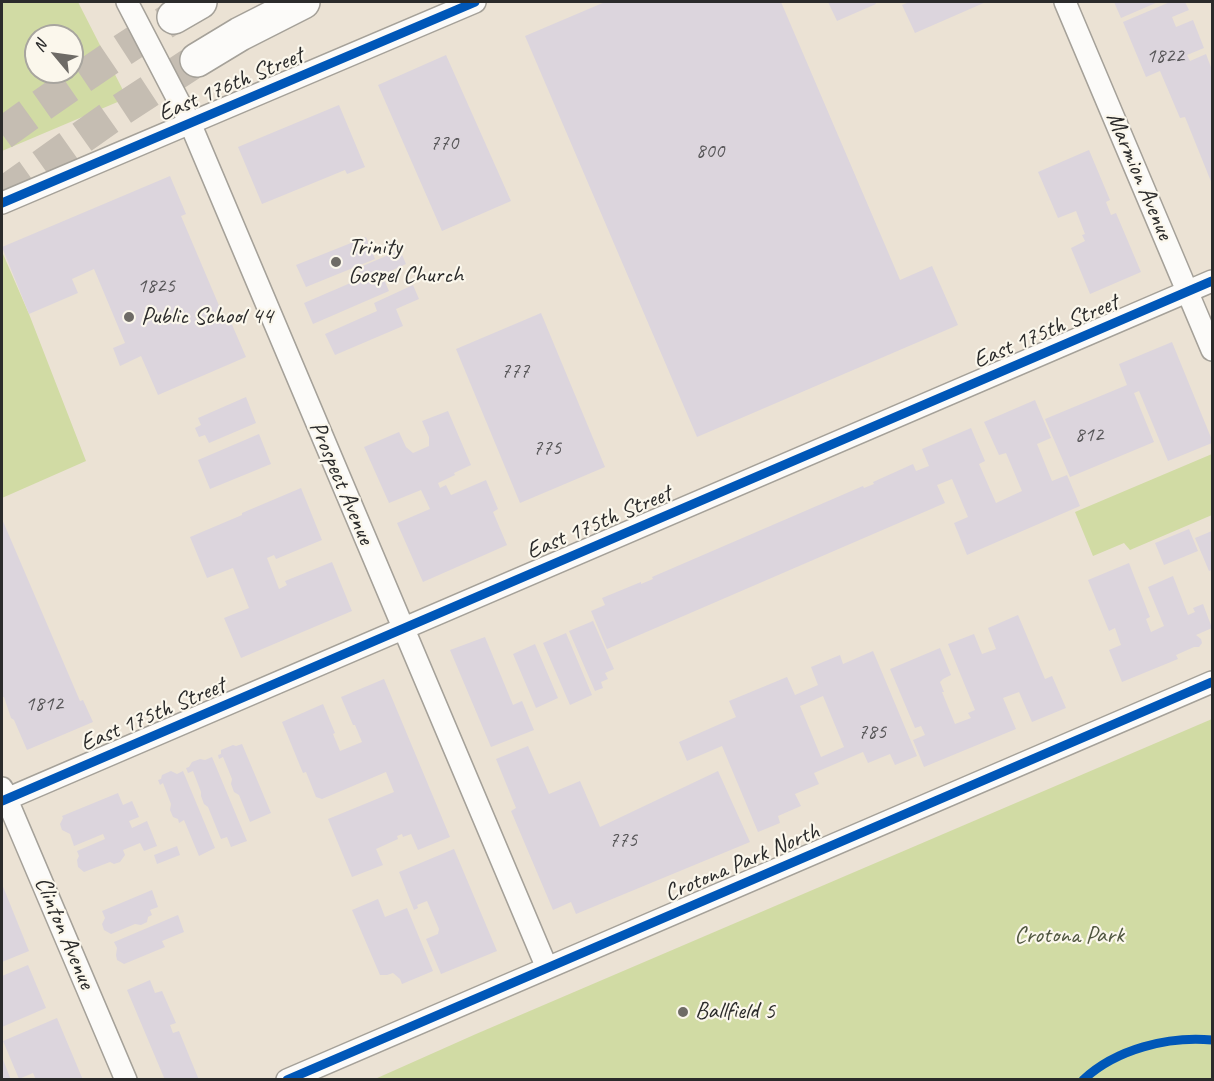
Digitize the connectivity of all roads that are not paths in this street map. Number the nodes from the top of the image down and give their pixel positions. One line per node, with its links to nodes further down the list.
1 (127, 2): 6 (street, Prospect Avenue)
2 (303, 2): 5 (highway)
3 (475, 2): 6 (street, East 176th Street)
4 (1065, 2): 9 (street, Marmion Avenue)
5 (197, 60)
6 (190, 123): 7 (street, East 176th Street); 11 (street, Prospect Avenue)
7 (2, 203)
8 (1212, 281): 9 (street, East 175th Street)
9 (1188, 292): 10 (street, Marmion Avenue); 11 (street, East 175th Street)
10 (1212, 350)
11 (402, 628): 13 (street, East 175th Street); 14 (street, Prospect Avenue)
12 (1212, 682): 14 (street, Crotona Park North)
13 (3, 796): 15 (street, Clinton Avenue)
14 (547, 968): 16 (street, Crotona Park North)
15 (126, 1080)
16 (287, 1080)

